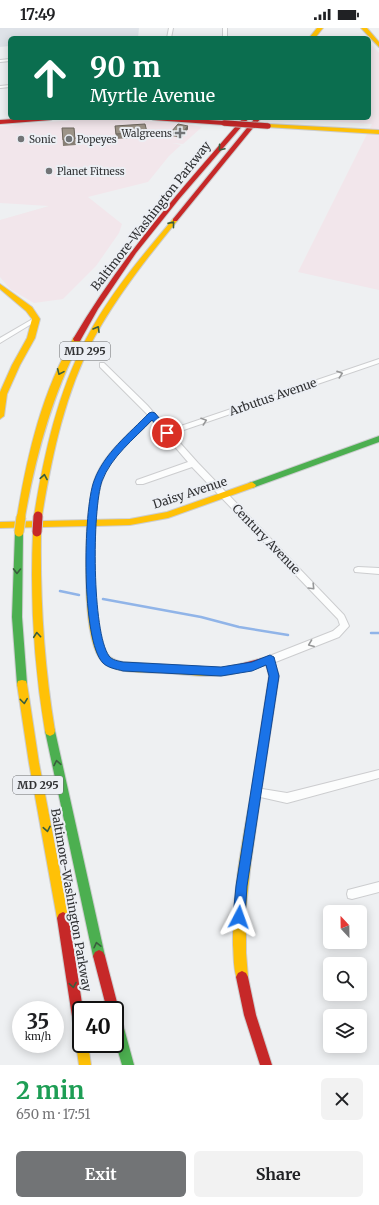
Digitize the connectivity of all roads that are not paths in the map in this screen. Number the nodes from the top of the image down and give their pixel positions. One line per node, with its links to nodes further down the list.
1 (320, 28): 4 (main road)
2 (331, 28): 5 (main road)
3 (364, 28): 6 (main road)
4 (314, 36)
5 (325, 36)
6 (379, 45)
7 (225, 120): 11 (main road, bridge)
8 (244, 120): 37 (main road, Baltimore-Washington Parkway / MD 295, one-way to 37, bridge)
9 (256, 120): 38 (main road, Baltimore-Washington Parkway / MD 295, one-way to 9, bridge)
10 (258, 120): 11 (main road)
11 (270, 122): 12 (main road); 13 (main road)
12 (379, 126)
13 (379, 132)
14 (0, 286): 15 (main road)
15 (36, 319): 16 (street); 19 (main road)
16 (0, 341)
17 (379, 361): 23 (street, Arbutus Avenue, one-way to 17)
18 (102, 365): 21 (street, Century Avenue)
19 (4, 390): 20 (main road); 22 (main road)
20 (0, 401)
21 (152, 415): 23 (street, Century Avenue); 28 (street)
22 (0, 416)
23 (167, 433): 25 (street, Century Avenue)
24 (379, 439): 27 (main road, Daisy Avenue)
25 (194, 463): 26 (street); 27 (street, Century Avenue)
26 (140, 482)
27 (224, 495): 28 (main road, Daisy Avenue); 32 (street, Century Avenue, one-way to 32)
28 (91, 524): 29 (main road, Daisy Avenue); 32 (main road)
29 (0, 526)
30 (358, 570): 31 (street)
31 (379, 571)
32 (270, 660): 34 (main road)
33 (379, 774): 34 (street)
34 (256, 792): 43 (main road)
35 (379, 887): 36 (street)
36 (352, 894)
37 (75, 1001)
38 (111, 1001)
39 (124, 1050): 42 (main road)
40 (83, 1053): 41 (main road)
41 (85, 1065)
42 (128, 1065)
43 (266, 1065)

